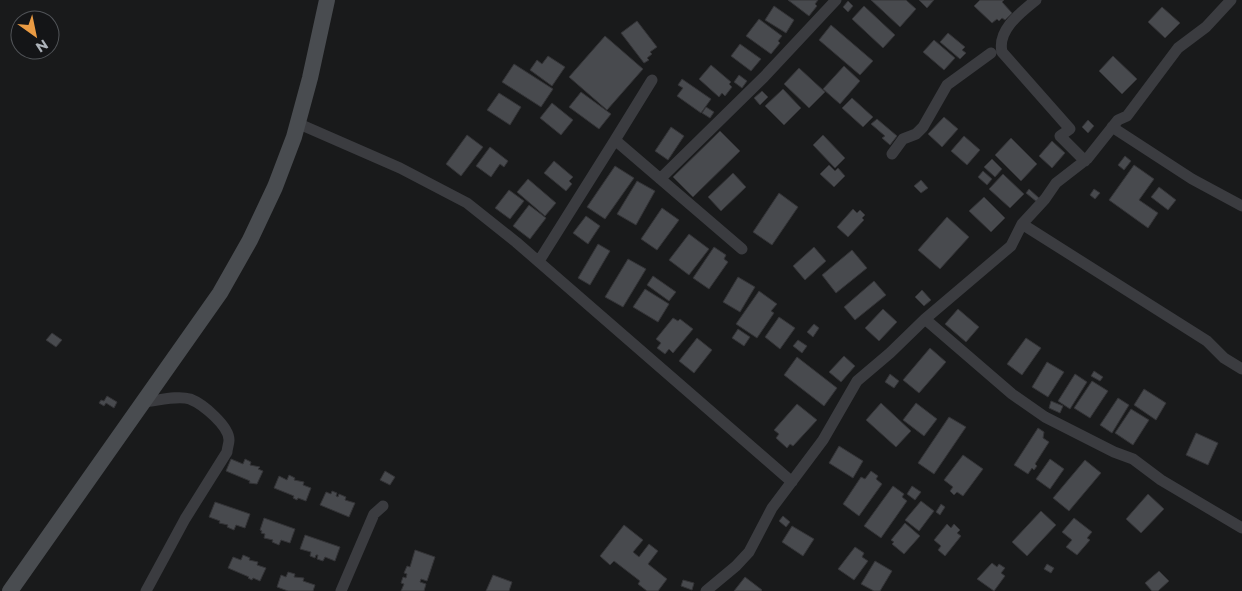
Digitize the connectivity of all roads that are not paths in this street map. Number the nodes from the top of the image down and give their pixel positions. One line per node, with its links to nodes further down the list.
1 (327, 0): 7 (main road)
2 (836, 0): 12 (street)
3 (1036, 0): 5 (street)
4 (1232, 0): 8 (street)
5 (998, 50): 10 (street); 11 (street)
6 (652, 80): 9 (street)
7 (297, 123): 16 (street); 19 (main road)
8 (1112, 126): 11 (street); 13 (street)
9 (615, 140): 12 (street); 16 (street)
10 (892, 154)
11 (1085, 161): 14 (street)
12 (660, 179): 15 (street)
13 (1242, 206)
14 (1022, 224): 17 (street); 18 (street)
15 (742, 249)
16 (539, 261): 20 (street)
17 (925, 319): 20 (street); 22 (street)
18 (1242, 369)
19 (144, 402): 23 (main road); 24 (street)
20 (792, 482): 26 (street)
21 (383, 506): 25 (street)
22 (1242, 528)
23 (10, 591)
24 (146, 591)
25 (341, 591)
26 (706, 591)

